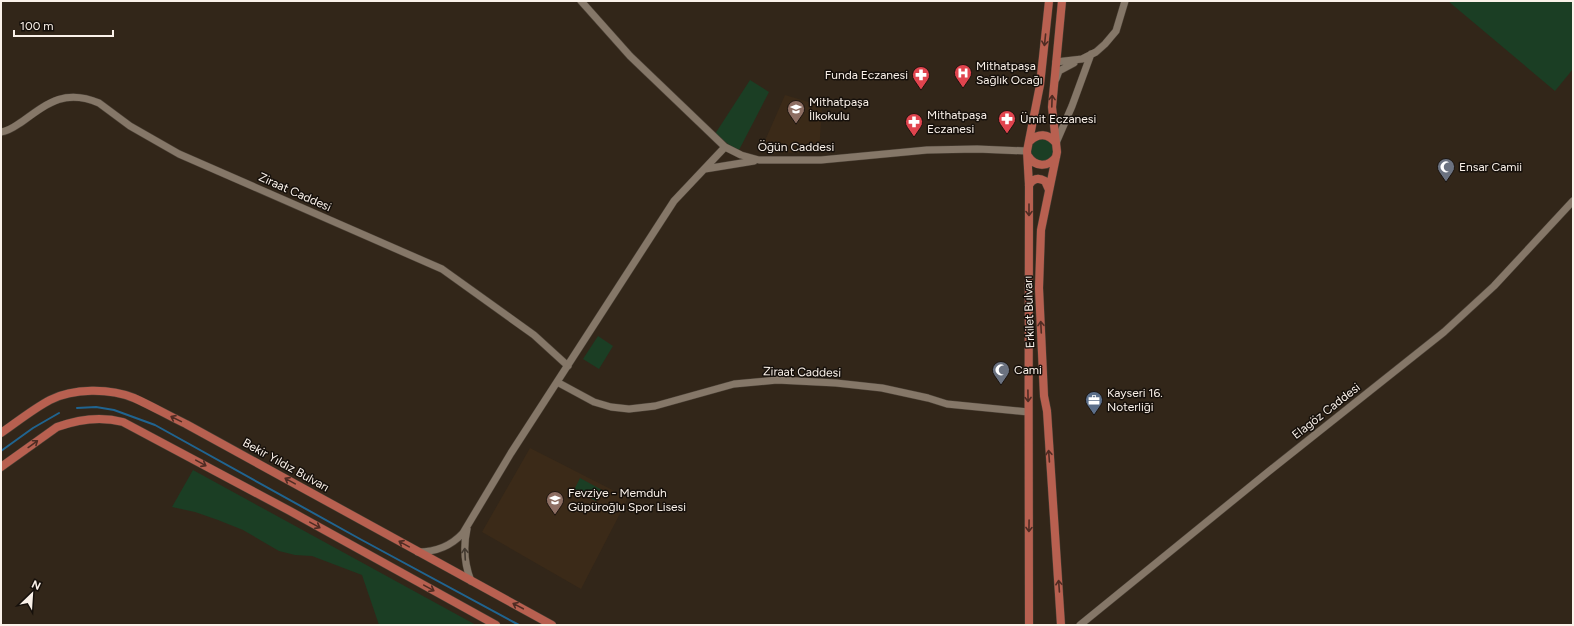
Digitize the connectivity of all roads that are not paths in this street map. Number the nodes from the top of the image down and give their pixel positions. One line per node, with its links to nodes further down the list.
1 (581, 1): 12 (street, Öğün Caddesi)
2 (1049, 1): 10 (main road, Erkilet Bulvarı, one-way to 10)
3 (1062, 1): 7 (main road, Erkilet Bulvarı)
4 (1125, 1): 5 (street)
5 (1091, 54): 6 (street); 11 (street)
6 (1082, 59): 7 (street); 8 (street)
7 (1056, 62): 8 (main road, Erkilet Bulvarı)
8 (1053, 86): 11 (main road, Erkilet Bulvarı, one-way to 8)
9 (1, 132): 20 (street, Ziraat Caddesi)
10 (1030, 141): 11 (main road); 13 (main road, Erkilet Bulvarı)
11 (1056, 143): 14 (main road, Erkilet Bulvarı)
12 (725, 147): 15 (street, Öğün Caddesi); 16 (street)
13 (1028, 153): 14 (main road); 15 (street, Öğün Caddesi); 17 (main road, Erkilet Bulvarı)
14 (1056, 157): 18 (main road, Erkilet Bulvarı)
15 (759, 160): 16 (street)
16 (705, 169): 20 (street)
17 (1029, 185): 18 (main road); 22 (main road, Erkilet Bulvarı, one-way to 22)
18 (1049, 190): 31 (main road, Erkilet Bulvarı, one-way to 18)
19 (1573, 201): 32 (street, Elagöz Caddesi)
20 (568, 366): 21 (street)
21 (557, 382): 22 (street, Ziraat Caddesi); 25 (street)
22 (1028, 412): 30 (main road, Erkilet Bulvarı, one-way to 30)
23 (1, 433): 26 (main road, Bekir Yıldız Bulvarı, one-way to 23)
24 (1, 467): 28 (main road, one-way to 28)
25 (468, 527): 26 (street); 27 (street, one-way to 25)
26 (418, 552): 27 (main road, Bekir Yıldız Bulvarı)
27 (471, 581): 29 (main road, Bekir Yıldız Bulvarı, one-way to 27)
28 (496, 625)
29 (552, 625)
30 (1029, 625)
31 (1061, 625)
32 (1080, 625)

